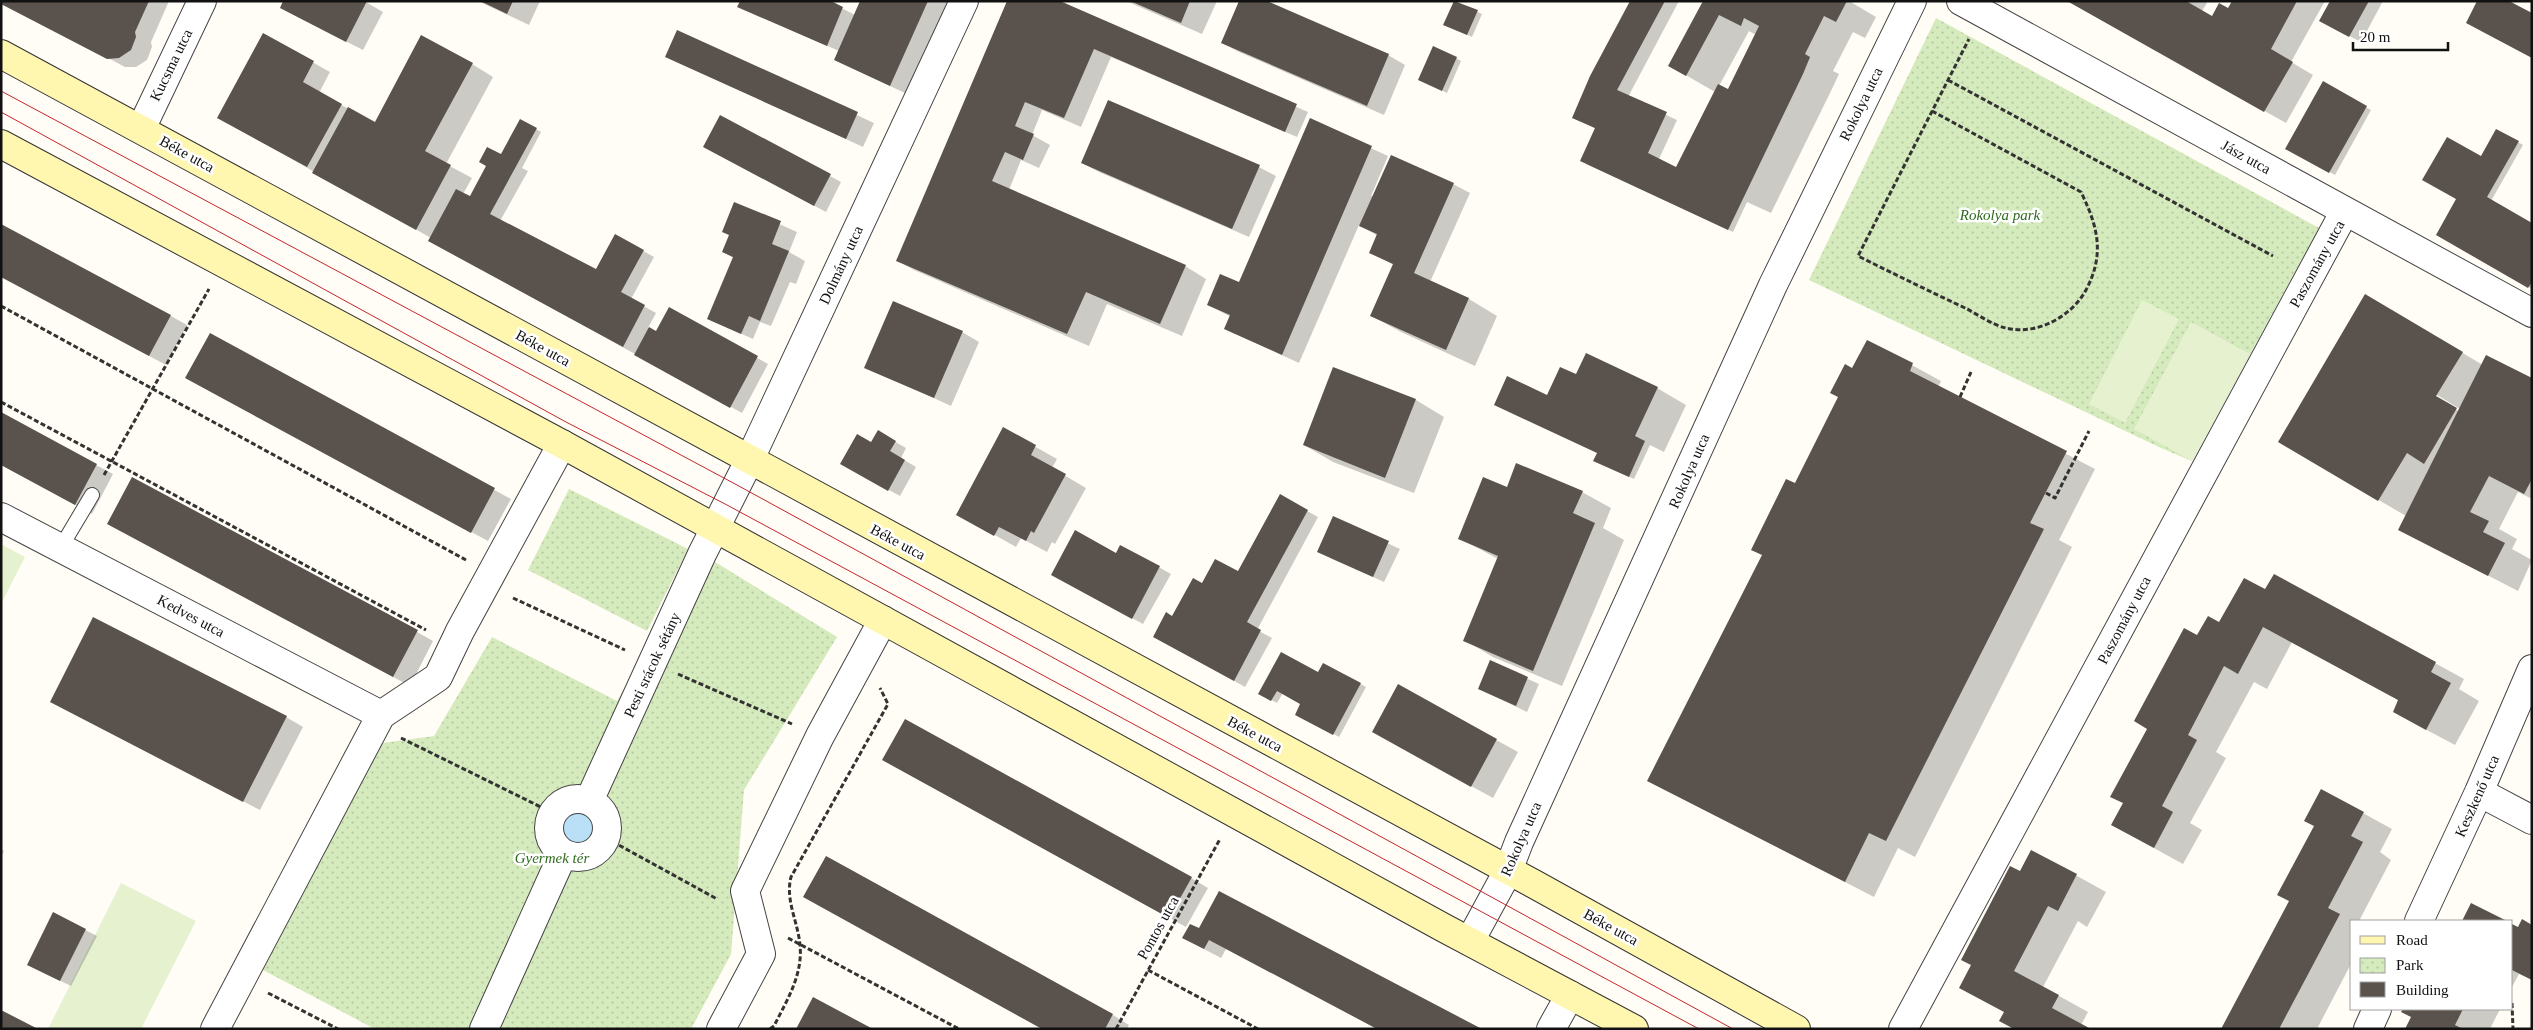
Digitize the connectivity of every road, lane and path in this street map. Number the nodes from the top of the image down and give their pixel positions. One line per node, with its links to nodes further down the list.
1 (202, 1): 9 (street, Kucsma utca)
2 (964, 1): 22 (street, Dolmány utca)
3 (1912, 1): 44 (street, Rokolya utca)
4 (1961, 1): 11 (street, Jász utca)
5 (1970, 37): 7 (path)
6 (1, 54): 9 (main road, Béke utca)
7 (1948, 80): 8 (path); 12 (path)
8 (1932, 111): 8 (path)
9 (141, 128): 22 (main road, Béke utca)
10 (1, 144): 13 (main road)
11 (2345, 211): 15 (street, Jász utca); 65 (street, Paszomány utca)
12 (2273, 256)
13 (223, 263): 17 (path); 21 (main road)
14 (1, 306): 17 (path)
15 (2532, 313)
16 (1971, 372): 18 (path)
17 (151, 389): 23 (path); 29 (path)
18 (1960, 396)
19 (1, 402): 23 (path)
20 (2089, 431): 24 (path)
21 (562, 444): 27 (main road); 29 (street)
22 (749, 461): 27 (street, Dolmány utca); 44 (main road, Béke utca)
23 (112, 462): 25 (path); 31 (path)
24 (2046, 493)
25 (92, 494): 28 (lane)
26 (1, 517): 28 (street, Kedves utca)
27 (715, 528): 30 (main road); 32 (street, Pesti srácok sétány)
28 (61, 547): 35 (street, Kedves utca)
29 (489, 580): 31 (street); 32 (path)
30 (883, 620): 36 (street); 47 (main road)
31 (453, 644): 35 (street)
32 (654, 663): 36 (path); 38 (street, Pesti srácok sétány)
33 (2532, 669): 37 (street, Keszkenő utca)
34 (878, 685): 48 (path)
35 (379, 720): 39 (path); 50 (street)
36 (820, 736): 45 (street)
37 (2479, 792): 40 (street); 46 (street, Keszkenő utca)
38 (589, 801): 39 (street); 41 (street)
39 (553, 813): 43 (street)
40 (2532, 820)
41 (606, 838): 43 (street); 45 (path)
42 (1220, 838): 49 (path, Pontos utca)
43 (563, 854): 56 (street)
44 (1508, 871): 47 (street, Rokolya utca); 64 (main road, Béke utca)
45 (754, 920): 48 (path); 57 (street)
46 (2418, 920)
47 (1470, 942): 51 (main road)
48 (800, 945): 58 (path); 59 (path)
49 (1148, 970): 60 (path, Pontos utca); 61 (path)
50 (241, 979): 54 (street); 55 (path)
51 (1570, 995): 62 (street); 63 (main road)
52 (2377, 1010): 66 (street)
53 (2512, 1010): 67 (path)
54 (215, 1029)
55 (338, 1029)
56 (484, 1029)
57 (721, 1029)
58 (770, 1029)
59 (959, 1029)
60 (1116, 1029)
61 (1258, 1029)
62 (1550, 1029)
63 (1634, 1029)
64 (1796, 1029)
65 (1903, 1029)
66 (2368, 1029)
67 (2513, 1029)

